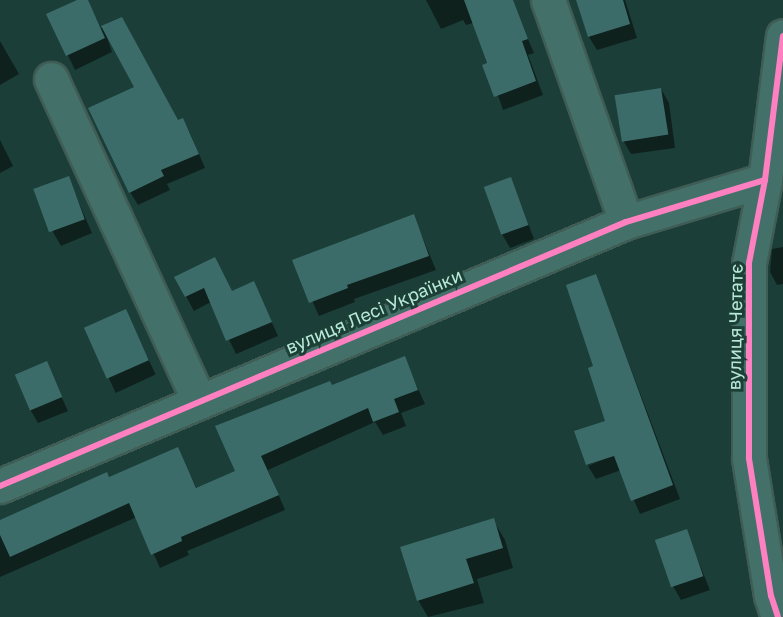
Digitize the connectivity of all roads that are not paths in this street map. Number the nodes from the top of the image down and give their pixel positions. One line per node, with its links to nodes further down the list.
1 (548, 0): 5 (street)
2 (783, 36): 4 (street, вулиця Четатє)
3 (51, 79): 6 (street)
4 (765, 180): 5 (street, вулиця Лесі Українки); 8 (street, вулиця Четатє)
5 (626, 222): 6 (street, вулиця Лесі Українки)
6 (199, 401): 7 (street, вулиця Лесі Українки)
7 (0, 486)
8 (778, 617)

